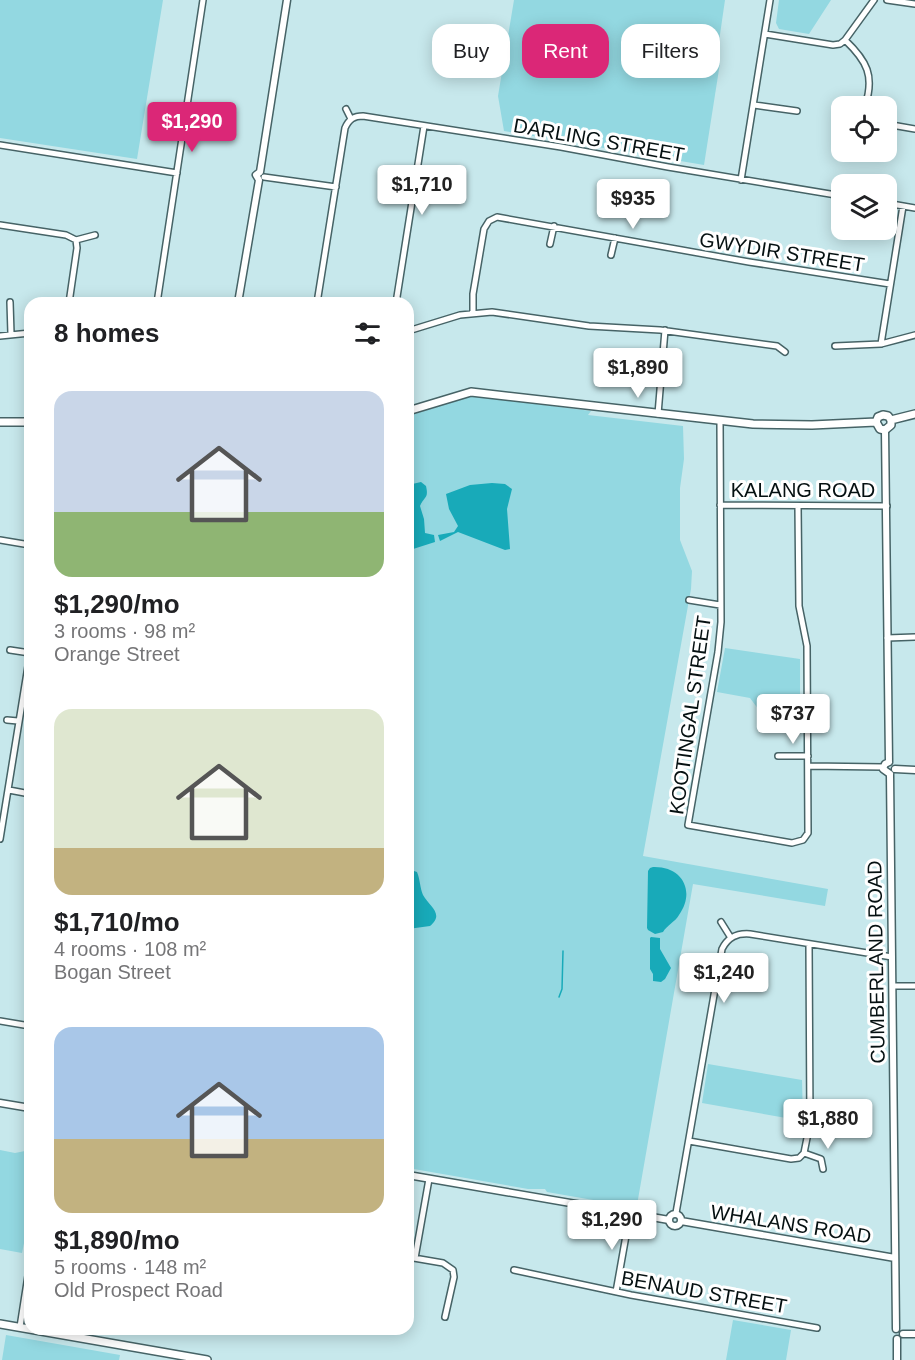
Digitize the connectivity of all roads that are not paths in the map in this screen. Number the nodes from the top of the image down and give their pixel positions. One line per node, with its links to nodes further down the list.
1 (203, 0): 18 (street)
2 (287, 0): 19 (street)
3 (770, 0): 7 (street)
4 (874, 0): 8 (street)
5 (887, 0): 6 (street)
6 (915, 4)
7 (765, 34): 8 (street); 10 (street)
8 (845, 40): 9 (street)
9 (867, 96)
10 (754, 105): 12 (street); 20 (street)
11 (346, 109): 13 (street)
12 (797, 111)
13 (351, 118): 14 (street, DARLING STREET); 21 (street)
14 (424, 126): 20 (street, DARLING STREET); 40 (street)
15 (897, 126): 16 (street)
16 (915, 129)
17 (0, 145): 18 (street)
18 (177, 173): 37 (street)
19 (261, 176): 21 (street); 38 (street)
20 (741, 180): 22 (street, DARLING STREET)
21 (336, 188): 39 (street)
22 (831, 194)
23 (897, 205): 24 (street)
24 (903, 206): 25 (street); 35 (street)
25 (915, 208)
26 (487, 212): 27 (street)
27 (491, 219): 29 (street, GWYDIR STREET); 42 (street)
28 (0, 225): 32 (street)
29 (554, 226): 31 (street, GWYDIR STREET); 33 (street)
30 (95, 235): 32 (street)
31 (615, 238): 34 (street); 35 (street, GWYDIR STREET)
32 (76, 240): 36 (street)
33 (550, 244)
34 (611, 255)
35 (890, 285): 49 (street)
36 (70, 297)
37 (158, 297)
38 (239, 297)
39 (318, 297)
40 (397, 297)
41 (10, 302): 46 (street)
42 (472, 313): 43 (street); 44 (street)
43 (414, 329)
44 (665, 330): 51 (street); 53 (street)
45 (24, 333): 46 (street)
46 (11, 334): 48 (street)
47 (915, 335): 49 (street)
48 (0, 336)
49 (880, 344): 50 (street)
50 (835, 346)
51 (785, 352)
52 (414, 409): 53 (main road)
53 (658, 414): 56 (main road)
54 (915, 414): 55 (main road)
55 (891, 420): 59 (main road); 60 (main road)
56 (720, 421): 59 (main road); 61 (street, KOOTINGAL STREET)
57 (0, 422): 58 (main road)
58 (24, 422)
59 (876, 422): 60 (main road)
60 (885, 430): 63 (street)
61 (720, 505): 62 (street, KALANG ROAD); 67 (street, KOOTINGAL STREET)
62 (798, 506): 63 (street, KALANG ROAD); 76 (street)
63 (886, 506): 69 (street)
64 (0, 540): 65 (street)
65 (24, 544)
66 (689, 600): 67 (street)
67 (720, 605): 86 (street, KOOTINGAL STREET)
68 (915, 637): 69 (street)
69 (887, 638): 77 (street)
70 (10, 650): 71 (street)
71 (24, 653)
72 (24, 688): 74 (street)
73 (7, 720): 74 (street)
74 (18, 721): 83 (street)
75 (778, 756): 76 (street)
76 (808, 756): 78 (street)
77 (889, 762): 79 (street); 80 (street)
78 (809, 766): 79 (street); 86 (street)
79 (883, 767): 82 (street)
80 (895, 770): 81 (street); 82 (street)
81 (915, 770)
82 (890, 774): 91 (street, CUMBERLAND ROAD)
83 (9, 790): 84 (street); 85 (street)
84 (24, 793)
85 (0, 839)
86 (805, 839): 87 (street)
87 (810, 846)
88 (721, 922): 89 (street)
89 (731, 938): 90 (street); 98 (street)
90 (809, 944): 91 (street); 99 (street)
91 (892, 957): 92 (street, CUMBERLAND ROAD)
92 (892, 986): 93 (street); 108 (street, CUMBERLAND ROAD)
93 (915, 986)
94 (0, 1021): 95 (street)
95 (24, 1025)
96 (0, 1102): 97 (street)
97 (24, 1107)
98 (689, 1141): 99 (street); 103 (street)
99 (804, 1153): 100 (street)
100 (823, 1169)
101 (414, 1176): 102 (street)
102 (429, 1179): 104 (street); 107 (street)
103 (676, 1213): 105 (street); 106 (street)
104 (630, 1214): 105 (street); 110 (street)
105 (669, 1220): 106 (street)
106 (681, 1221): 108 (street, WHALANS ROAD)
107 (415, 1258): 112 (street)
108 (895, 1258): 117 (street, CUMBERLAND ROAD)
109 (514, 1270): 110 (street, BENAUD STREET)
110 (616, 1292): 116 (street, BENAUD STREET)
111 (24, 1301): 114 (street)
112 (445, 1317)
113 (0, 1324): 114 (main road)
114 (20, 1327): 115 (main road)
115 (24, 1328)
116 (817, 1328)
117 (896, 1329): 118 (street); 121 (street)
118 (903, 1334): 119 (street); 121 (street)
119 (915, 1334)
120 (65, 1335): 122 (main road)
121 (897, 1339): 123 (street)
122 (207, 1360)
123 (897, 1360)

